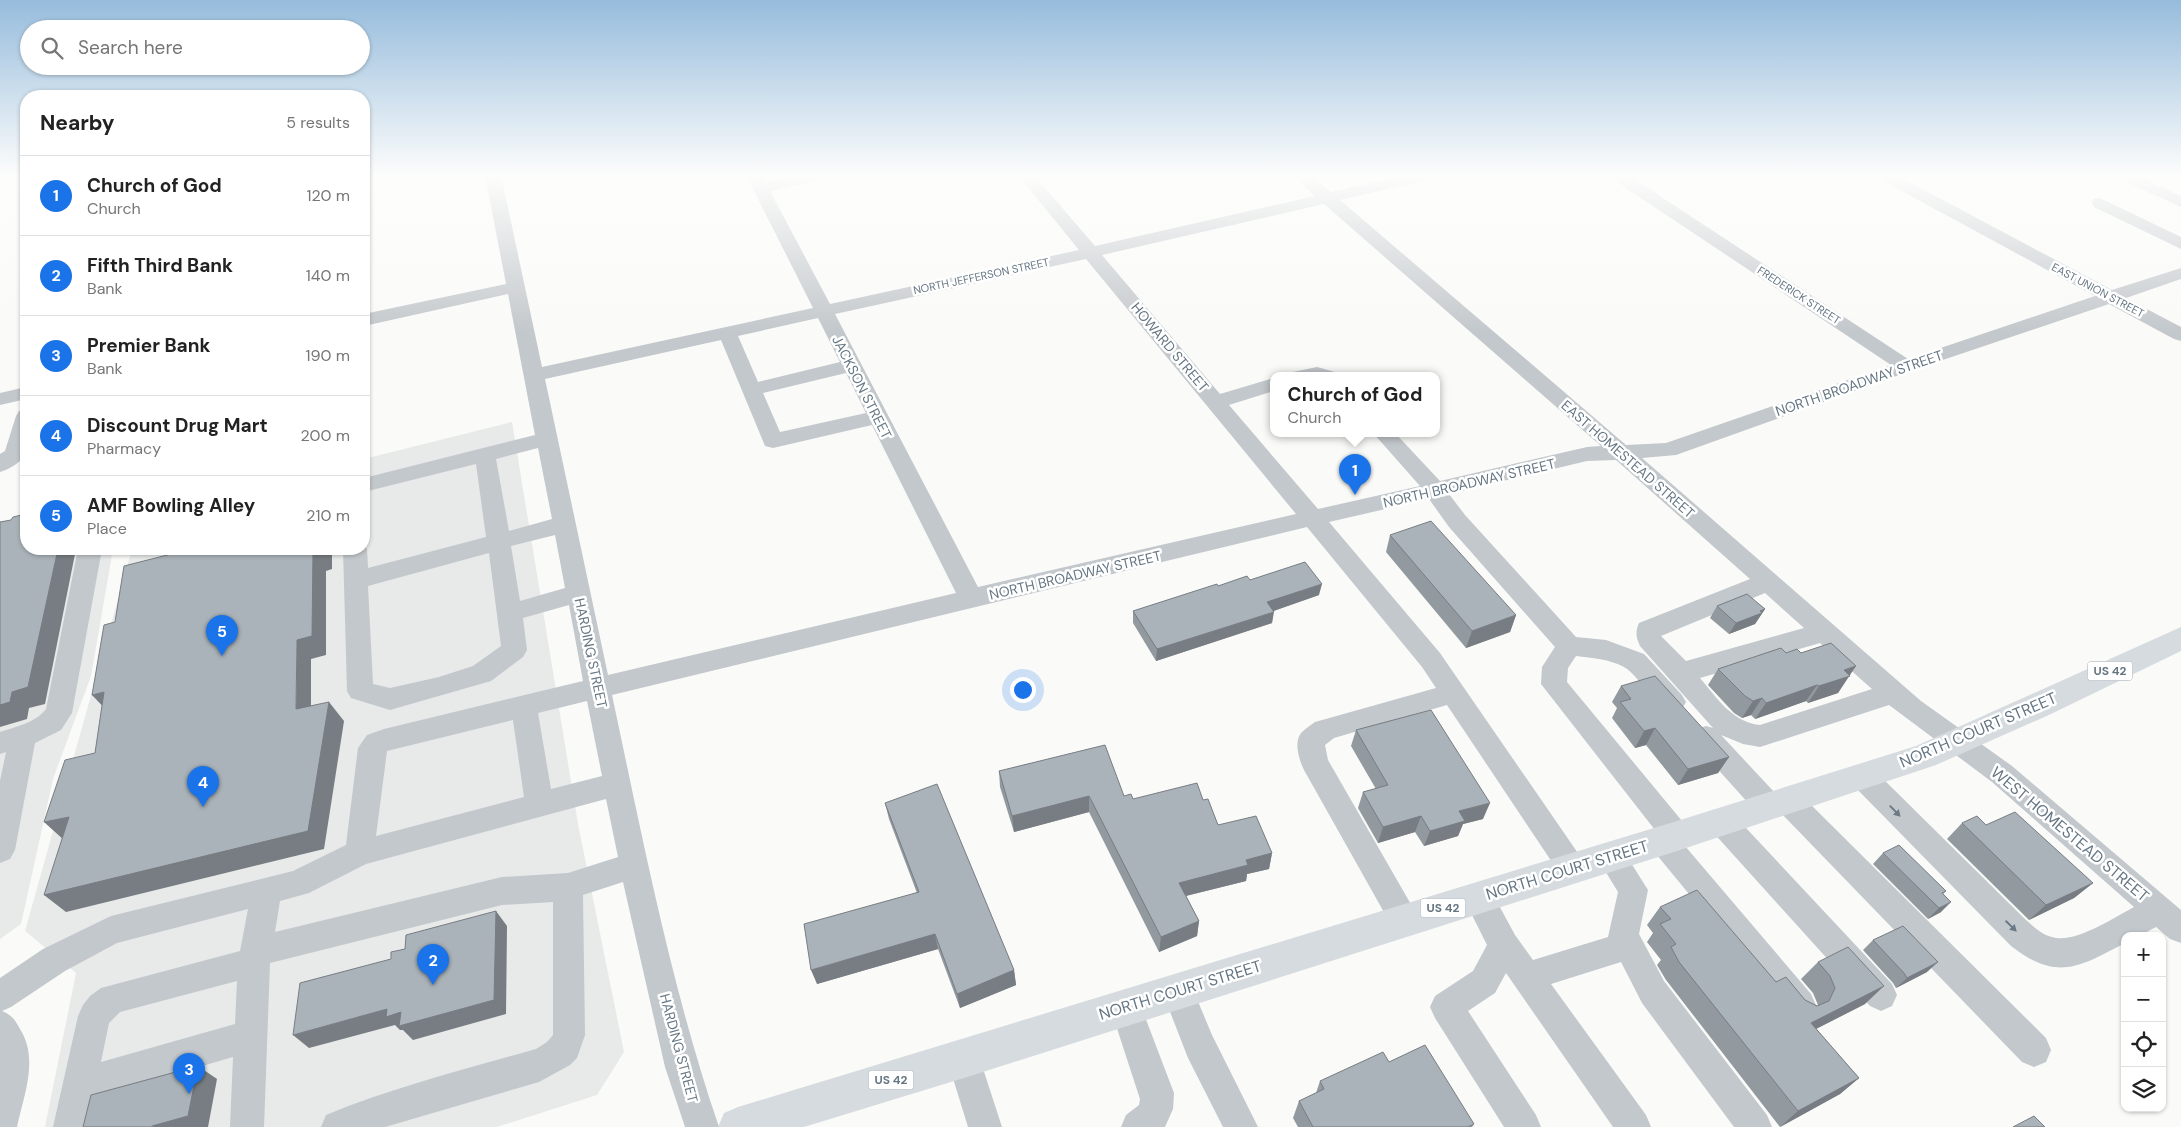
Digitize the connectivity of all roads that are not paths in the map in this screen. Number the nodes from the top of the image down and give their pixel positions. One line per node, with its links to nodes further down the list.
1 (504, 228): 12 (street, HARDING STREET)
2 (781, 228): 14 (street, JACKSON STREET)
3 (1071, 228): 10 (street, HOWARD STREET)
4 (1202, 228): 10 (street, NORTH JEFFERSON STREET)
5 (1363, 228): 30 (street, EAST HOMESTEAD STREET)
6 (1697, 228): 19 (street, FREDERICK STREET)
7 (1982, 228): 13 (street, EAST UNION STREET)
8 (2149, 228): 9 (street)
9 (2181, 244)
10 (1092, 252): 14 (street, NORTH JEFFERSON STREET); 25 (street, HOWARD STREET)
11 (2181, 273): 13 (street, NORTH BROADWAY STREET)
12 (516, 287): 15 (street); 20 (street, HARDING STREET)
13 (2111, 297): 17 (street, EAST UNION STREET); 19 (street, NORTH BROADWAY STREET)
14 (823, 310): 16 (street, NORTH JEFFERSON STREET); 18 (street, JACKSON STREET)
15 (370, 319)
16 (727, 332): 20 (street, NORTH JEFFERSON STREET); 22 (street)
17 (2181, 335)
18 (850, 366): 22 (street); 26 (street, JACKSON STREET)
19 (1906, 366): 30 (street, NORTH BROADWAY STREET)
20 (534, 375): 29 (street, HARDING STREET)
21 (1270, 385): 25 (street)
22 (751, 390): 26 (street)
23 (20, 394): 24 (street)
24 (0, 399)
25 (1216, 402): 35 (street, HOWARD STREET)
26 (877, 417): 43 (street, JACKSON STREET)
27 (20, 437): 32 (street)
28 (1387, 437): 34 (street)
29 (547, 439): 31 (street); 36 (street, HARDING STREET)
30 (1621, 452): 34 (street, NORTH BROADWAY STREET); 41 (street, EAST HOMESTEAD STREET)
31 (485, 454): 33 (street); 37 (street)
32 (0, 464)
33 (370, 483)
34 (1436, 491): 35 (street, NORTH BROADWAY STREET); 47 (street)
35 (1313, 520): 43 (street, NORTH BROADWAY STREET); 50 (street, HOWARD STREET)
36 (564, 524): 37 (street); 42 (street, HARDING STREET)
37 (498, 542): 40 (street); 44 (street)
38 (89, 555): 53 (street)
39 (355, 555): 40 (street)
40 (356, 580): 44 (street)
41 (1767, 582): 45 (street, EAST HOMESTEAD STREET); 48 (street)
42 (578, 593): 44 (street); 49 (street, HARDING STREET)
43 (971, 598): 49 (street, NORTH BROADWAY STREET)
44 (510, 614)
45 (1824, 632): 48 (street); 51 (street, EAST HOMESTEAD STREET)
46 (2181, 638): 54 (main road, NORTH COURT STREET / US 42)
47 (1569, 646): 57 (street); 60 (street)
48 (1681, 673): 51 (street)
49 (598, 688): 52 (street, NORTH BROADWAY STREET); 56 (street, HARDING STREET)
50 (1453, 693): 65 (street, HOWARD STREET); 69 (street)
51 (1893, 693): 54 (street, EAST HOMESTEAD STREET)
52 (524, 707): 58 (street); 62 (street, NORTH BROADWAY STREET)
53 (12, 740): 61 (street)
54 (1957, 742): 55 (main road, NORTH COURT STREET / US 42); 70 (street, WEST HOMESTEAD STREET)
55 (1862, 776): 57 (main road, NORTH COURT STREET / US 42); 70 (street, one-way to 70)
56 (617, 784): 58 (street); 64 (street, HARDING STREET)
57 (1778, 803): 59 (main road, NORTH COURT STREET / US 42); 82 (street)
58 (540, 806): 62 (street)
59 (1721, 821): 60 (main road, NORTH COURT STREET / US 42); 76 (street)
60 (1669, 838): 63 (main road, NORTH COURT STREET / US 42); 78 (street)
61 (0, 850)
62 (360, 853): 67 (street)
63 (1611, 856): 65 (main road, NORTH COURT STREET / US 42); 72 (street)
64 (634, 865): 66 (street); 89 (street, HARDING STREET)
65 (1572, 868): 68 (main road, NORTH COURT STREET / US 42)
66 (568, 887): 73 (street); 88 (street)
67 (267, 891): 73 (street); 77 (street)
68 (1478, 897): 69 (main road, NORTH COURT STREET / US 42); 71 (street)
69 (1405, 920): 75 (main road, NORTH COURT STREET / US 42)
70 (2170, 920)
71 (1504, 945): 74 (street); 94 (street)
72 (1629, 945): 74 (street); 96 (street)
73 (255, 957): 81 (street); 84 (street)
74 (1527, 977): 95 (street)
75 (1178, 991): 79 (main road, NORTH COURT STREET / US 42); 93 (street)
76 (1881, 995)
77 (0, 996)
78 (1800, 1005)
79 (1126, 1007): 83 (main road, NORTH COURT STREET / US 42); 92 (street)
80 (0, 1026): 85 (street)
81 (251, 1036): 84 (street); 87 (street)
82 (2034, 1050)
83 (964, 1059): 90 (main road, NORTH COURT STREET / US 42); 91 (street)
84 (79, 1084): 86 (street)
85 (0, 1127)
86 (70, 1127)
87 (247, 1127)
88 (338, 1127)
89 (702, 1127)
90 (738, 1127)
91 (985, 1127)
92 (1138, 1127)
93 (1241, 1127)
94 (1524, 1127)
95 (1634, 1127)
96 (1755, 1127)

